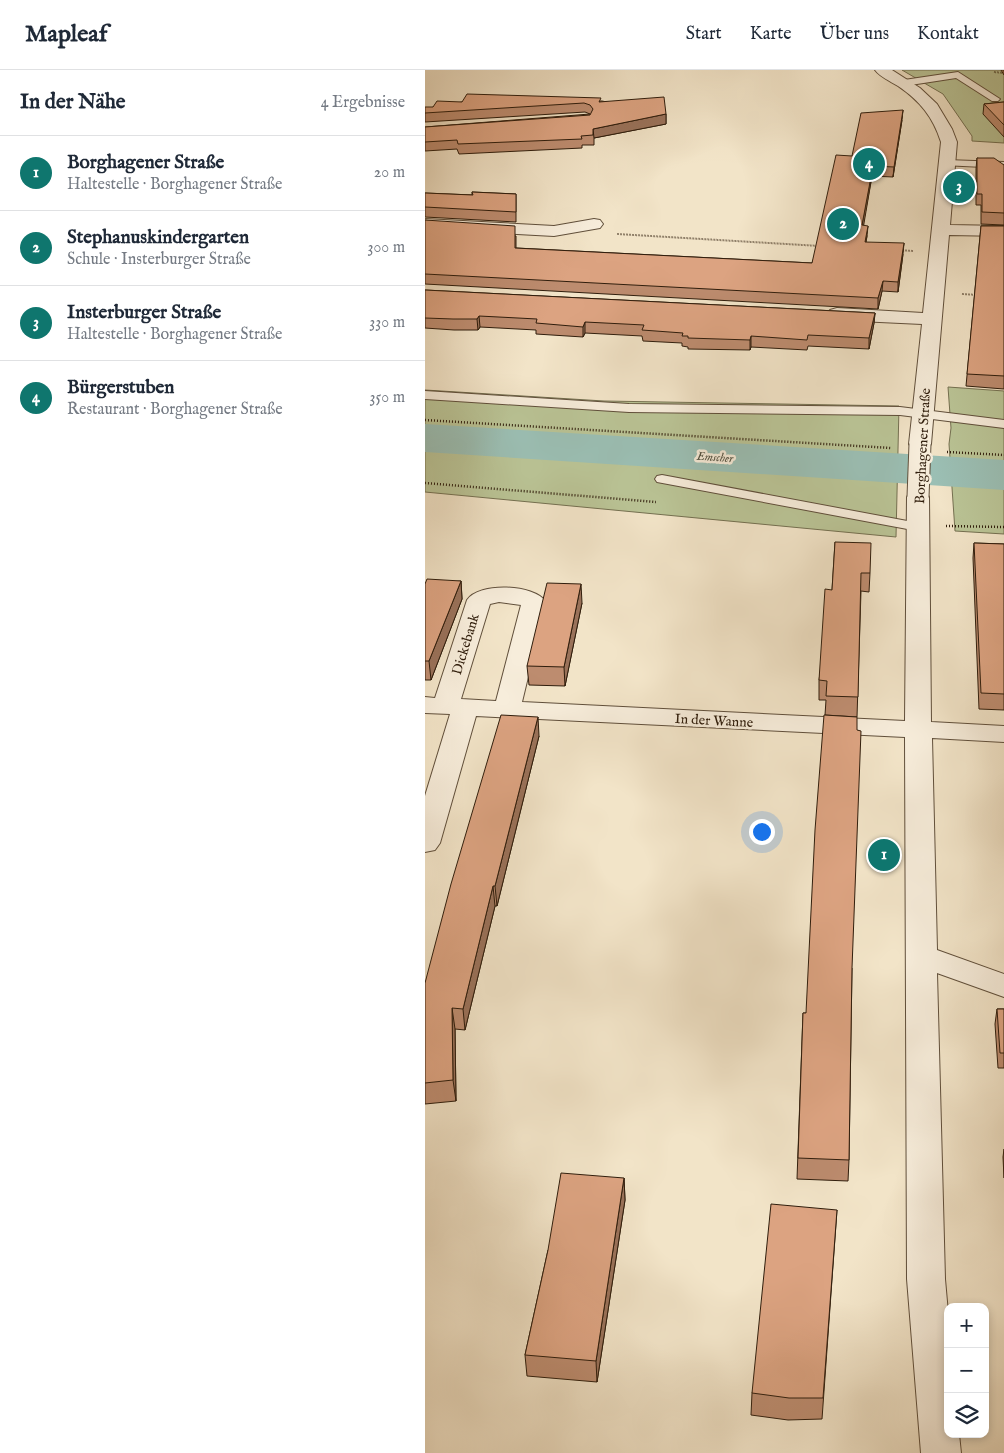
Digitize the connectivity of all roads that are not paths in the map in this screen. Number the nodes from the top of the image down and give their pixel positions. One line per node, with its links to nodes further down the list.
1 (882, 70): 2 (street, Borghagener Straße)
2 (904, 83): 3 (lane); 4 (street, Borghagener Straße)
3 (995, 99)
4 (946, 164): 5 (lane); 8 (street, Borghagener Straße)
5 (1004, 165)
6 (425, 224): 7 (street)
7 (594, 224)
8 (940, 230): 9 (street); 11 (street, Borghagener Straße)
9 (1004, 231)
10 (821, 313): 11 (street)
11 (931, 319): 13 (street, Borghagener Straße)
12 (425, 396): 13 (lane)
13 (921, 415): 14 (lane); 16 (street, Borghagener Straße, bridge)
14 (1004, 424)
15 (662, 479): 16 (lane)
16 (917, 527): 19 (street, Borghagener Straße)
17 (446, 705): 18 (street, In der Wanne); 18 (street, Dickebank); 21 (street, Dickebank)
18 (507, 709): 19 (street, In der Wanne)
19 (917, 731): 20 (street, In der Wanne); 22 (street, Borghagener Straße)
20 (1004, 734)
21 (425, 843)
22 (921, 956): 23 (street); 24 (street, Borghagener Straße)
23 (1004, 986)
24 (941, 1453)

